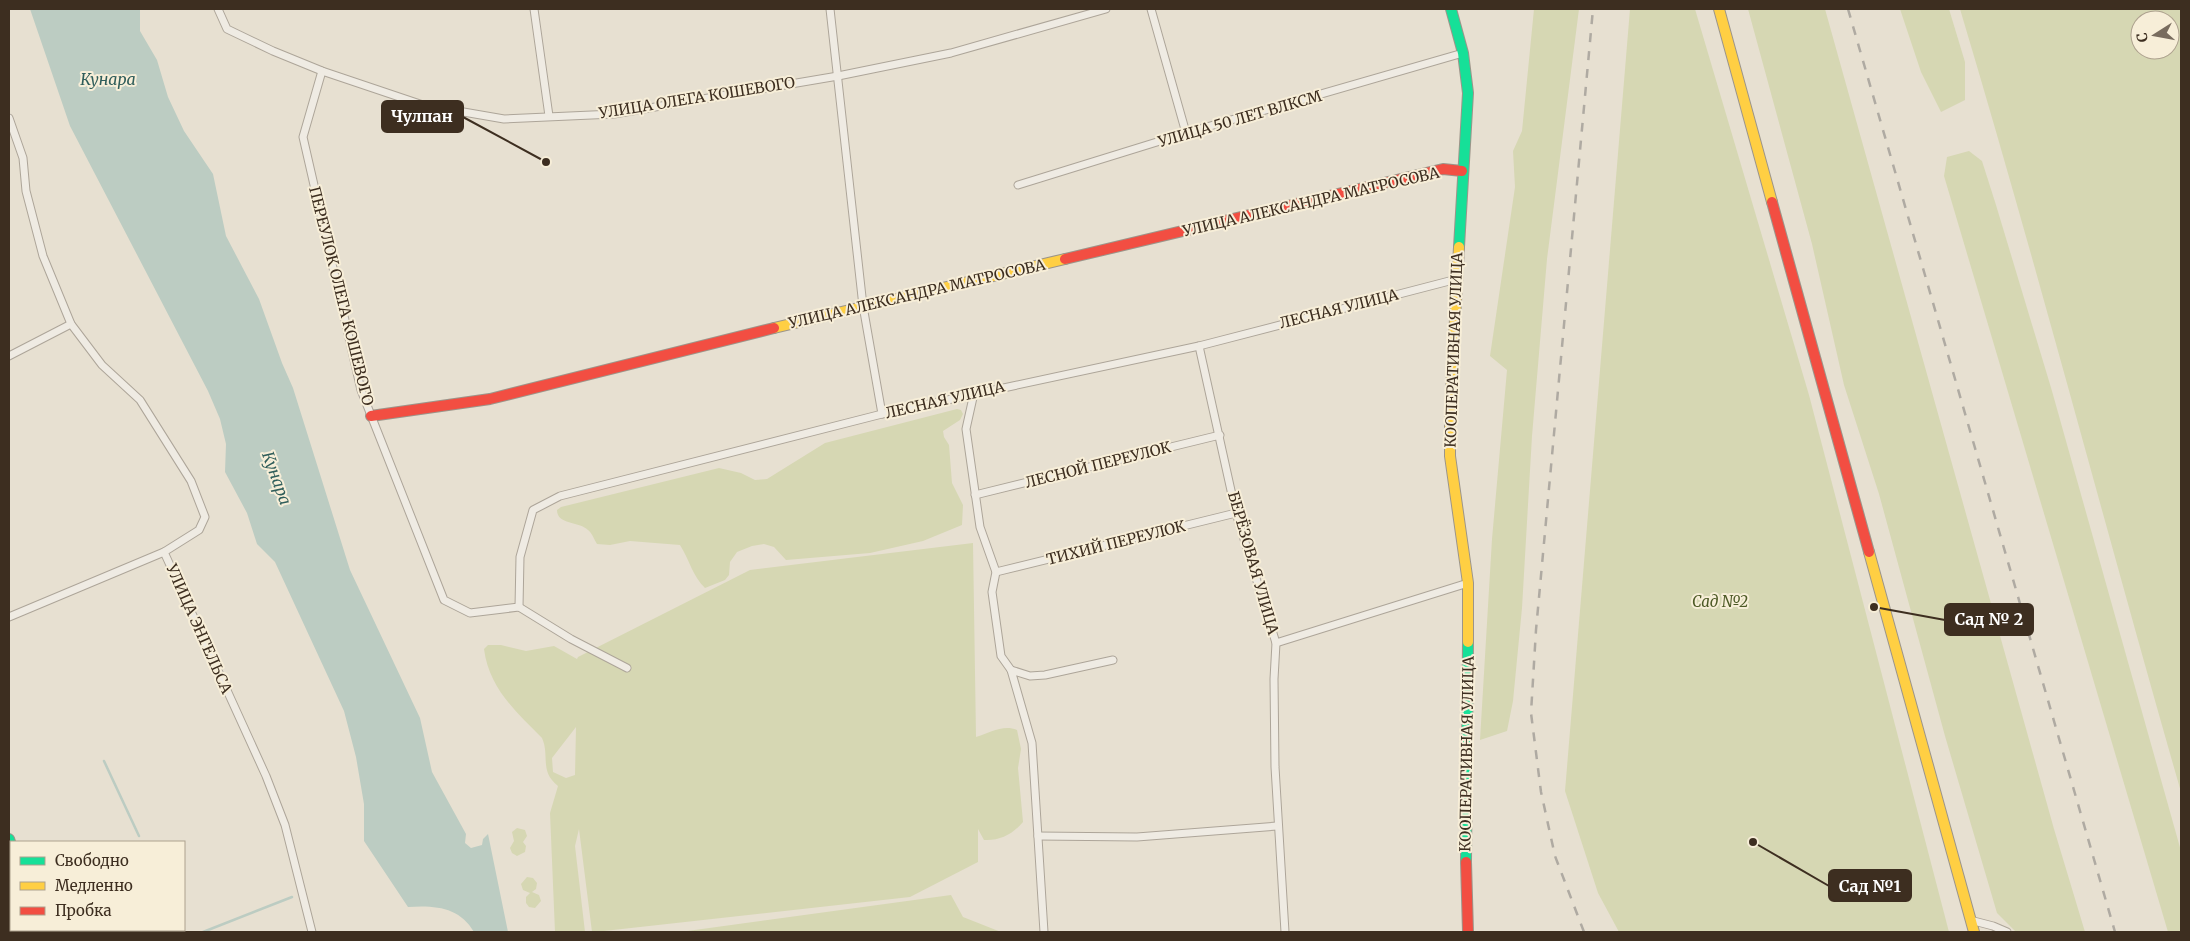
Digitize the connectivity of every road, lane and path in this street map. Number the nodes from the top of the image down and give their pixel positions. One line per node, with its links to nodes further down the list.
1 (218, 9): 9 (street, УЛИЦА ОЛЕГА КОШЕВОГО)
2 (534, 9): 11 (street)
3 (830, 9): 10 (street)
4 (1106, 9): 10 (street, УЛИЦА ОЛЕГА КОШЕВОГО)
5 (1151, 9): 13 (street)
6 (1451, 9): 8 (main road, КООПЕРАТИВНАЯ УЛИЦА)
7 (1719, 9): 38 (main road)
8 (1463, 53): 13 (street, УЛИЦА 50 ЛЕТ ВЛКСМ); 14 (main road, КООПЕРАТИВНАЯ УЛИЦА)
9 (322, 71): 11 (street, УЛИЦА ОЛЕГА КОШЕВОГО); 23 (street, ПЕРЕУЛОК ОЛЕГА КОШЕВОГО)
10 (838, 76): 11 (street, УЛИЦА ОЛЕГА КОШЕВОГО); 17 (street)
11 (549, 116)
12 (9, 118): 18 (street, УЛИЦА ЭНГЕЛЬСА)
13 (1186, 133): 15 (street, УЛИЦА 50 ЛЕТ ВЛКСМ)
14 (1462, 171): 16 (main road, КООПЕРАТИВНАЯ УЛИЦА); 17 (main road, УЛИЦА АЛЕКСАНДРА МАТРОСОВА)
15 (1018, 186)
16 (1456, 279): 19 (street, ЛЕСНАЯ УЛИЦА); 29 (main road, КООПЕРАТИВНАЯ УЛИЦА)
17 (863, 306): 22 (street); 23 (main road, УЛИЦА АЛЕКСАНДРА МАТРОСОВА)
18 (71, 324): 20 (street); 27 (street, УЛИЦА ЭНГЕЛЬСА)
19 (1199, 346): 21 (street, ЛЕСНАЯ УЛИЦА); 24 (street, БЕРЁЗОВАЯ УЛИЦА)
20 (9, 356)
21 (974, 393): 22 (street, ЛЕСНАЯ УЛИЦА); 25 (street)
22 (882, 414): 30 (street, ЛЕСНАЯ УЛИЦА)
23 (371, 416): 30 (street, ПЕРЕУЛОК ОЛЕГА КОШЕВОГО)
24 (1220, 435): 25 (street, ЛЕСНОЙ ПЕРЕУЛОК); 26 (street, БЕРЁЗОВАЯ УЛИЦА)
25 (975, 496): 28 (street)
26 (1236, 513): 28 (street, ТИХИЙ ПЕРЕУЛОК); 32 (street, БЕРЁЗОВАЯ УЛИЦА)
27 (164, 552): 31 (street); 39 (street, УЛИЦА ЭНГЕЛЬСА)
28 (996, 572): 35 (street)
29 (1468, 583): 32 (street); 42 (main road, КООПЕРАТИВНАЯ УЛИЦА)
30 (518, 607): 34 (street)
31 (9, 617)
32 (1276, 643): 36 (street, БЕРЁЗОВАЯ УЛИЦА)
33 (1113, 660): 35 (street)
34 (626, 668)
35 (1011, 670): 37 (street)
36 (1277, 826): 37 (street); 41 (street, БЕРЁЗОВАЯ УЛИЦА)
37 (1038, 836): 40 (street)
38 (1970, 920): 43 (main road); 44 (street)
39 (312, 932)
40 (1044, 932)
41 (1285, 932)
42 (1468, 932)
43 (1974, 932)
44 (2007, 932)

